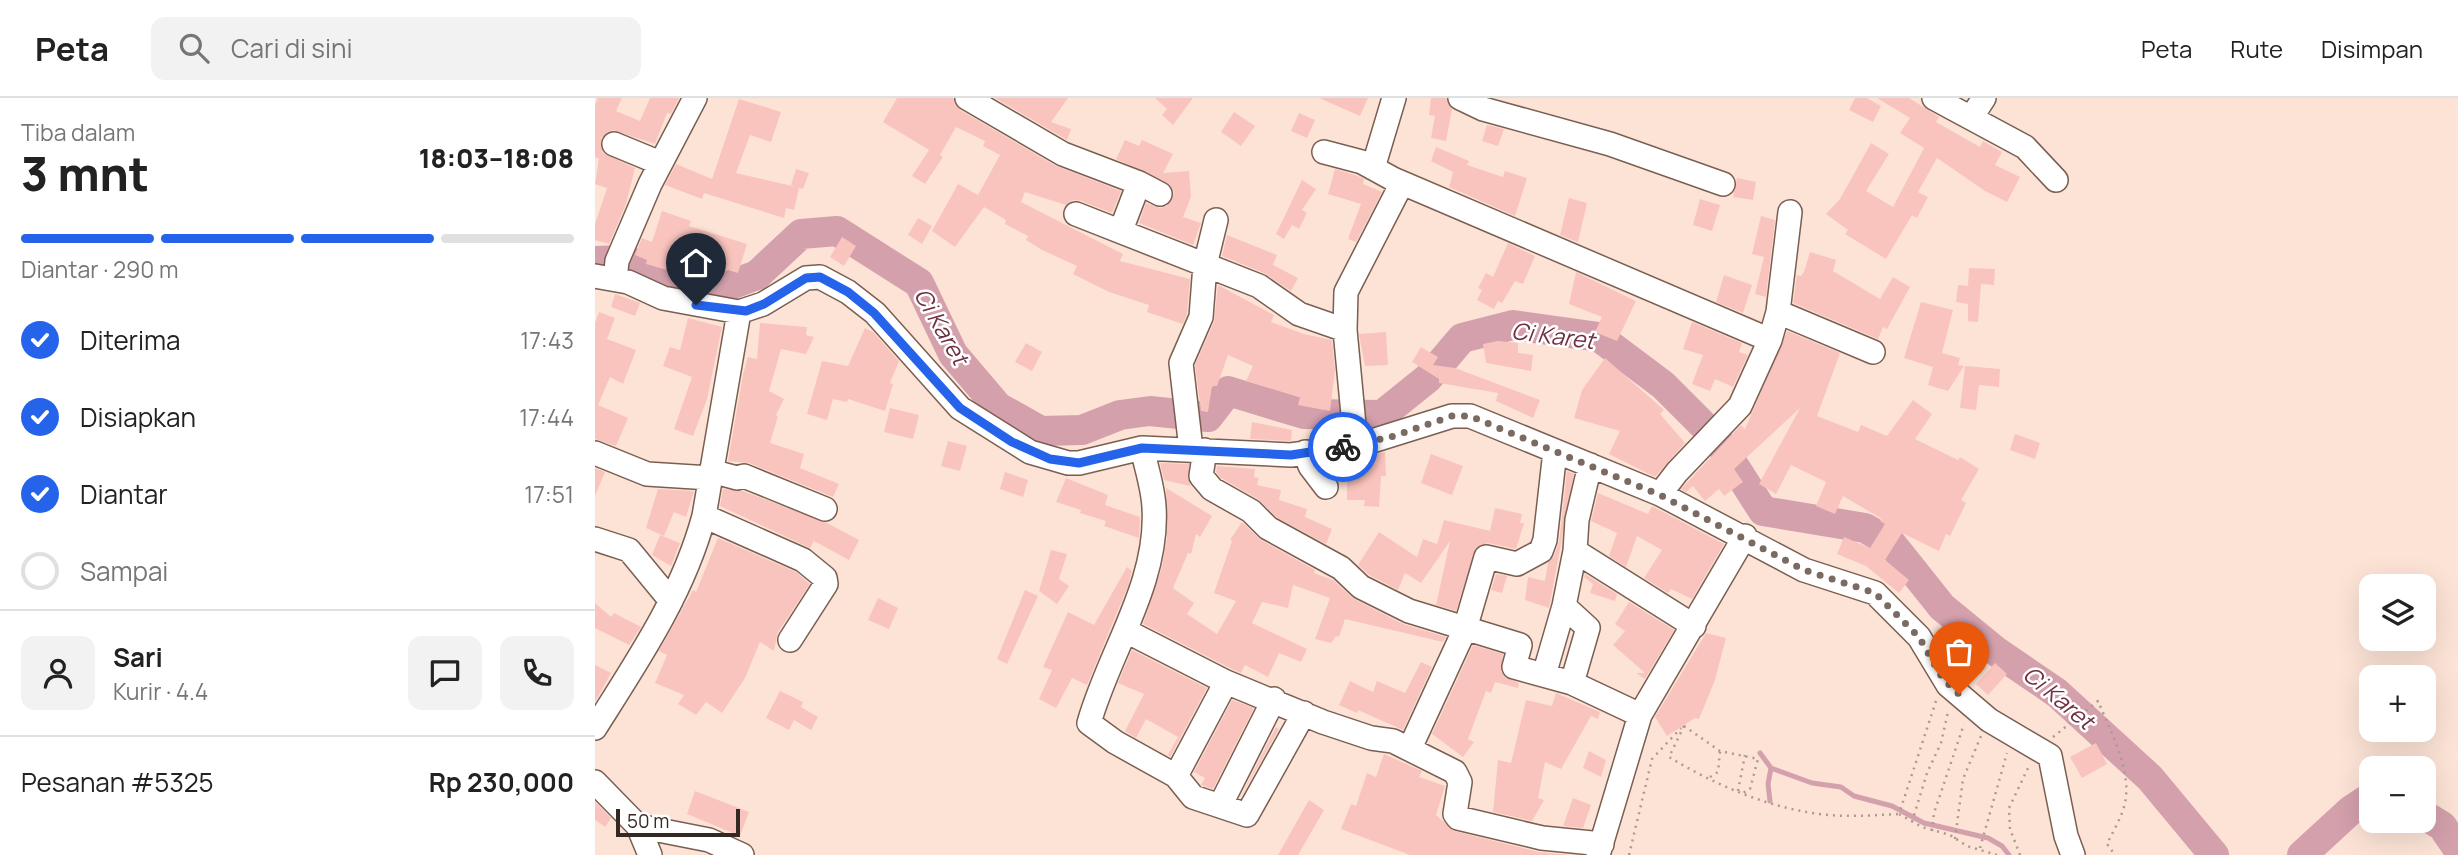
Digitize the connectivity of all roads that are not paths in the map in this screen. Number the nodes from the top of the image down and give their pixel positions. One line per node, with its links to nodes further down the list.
1 (695, 98): 10 (street)
2 (967, 98): 13 (street)
3 (1394, 98): 11 (street)
4 (1460, 98): 15 (street)
5 (1934, 98): 7 (street)
6 (1984, 98): 7 (street)
7 (1971, 118): 12 (street)
8 (614, 144): 10 (street)
9 (1324, 152): 11 (street)
10 (660, 163): 22 (street)
11 (1373, 168): 14 (street)
12 (2056, 180)
13 (1139, 183): 16 (street); 20 (street)
14 (1402, 183): 25 (street); 26 (street)
15 (1723, 184)
16 (1160, 194)
17 (1790, 212): 24 (street)
18 (1076, 214): 20 (street)
19 (1216, 220): 21 (street)
20 (1121, 230): 21 (street)
21 (1205, 265): 25 (street); 30 (street)
22 (607, 273): 23 (street)
23 (739, 312): 29 (street); 35 (street)
24 (1778, 312): 26 (street); 27 (street)
25 (1345, 330): 28 (street)
26 (1770, 340): 37 (street)
27 (1873, 352)
28 (1356, 446): 31 (street); 32 (street)
29 (1142, 448): 30 (street); 47 (street)
30 (1198, 449): 32 (street); 46 (street)
31 (1555, 451): 34 (street); 46 (street)
32 (1305, 452): 36 (street)
33 (595, 453): 35 (street)
34 (1590, 465): 37 (street); 42 (street)
35 (711, 475): 38 (street); 39 (street)
36 (1326, 487)
37 (1660, 495): 40 (street)
38 (825, 509)
39 (704, 516): 43 (street); 48 (street)
40 (1745, 536): 45 (street); 64 (street)
41 (595, 539): 43 (street)
42 (1575, 551): 44 (street); 45 (street)
43 (671, 601): 55 (street)
44 (1565, 606): 49 (street); 51 (street)
45 (1693, 626): 54 (street)
46 (1465, 629): 49 (street); 56 (street)
47 (1126, 631): 50 (street); 57 (street)
48 (790, 640)
49 (1544, 675): 51 (street)
50 (1226, 682): 52 (street); 57 (street)
51 (1573, 683): 54 (street)
52 (1274, 699): 53 (street); 59 (street)
53 (1304, 713): 56 (street); 59 (street)
54 (1640, 715): 61 (street)
55 (595, 728)
56 (1410, 748): 61 (street)
57 (1176, 776): 59 (street)
58 (595, 782): 60 (street)
59 (1220, 806)
60 (638, 826): 62 (street); 63 (street)
61 (1600, 850)
62 (650, 855)
63 (743, 855)
64 (2073, 855)

